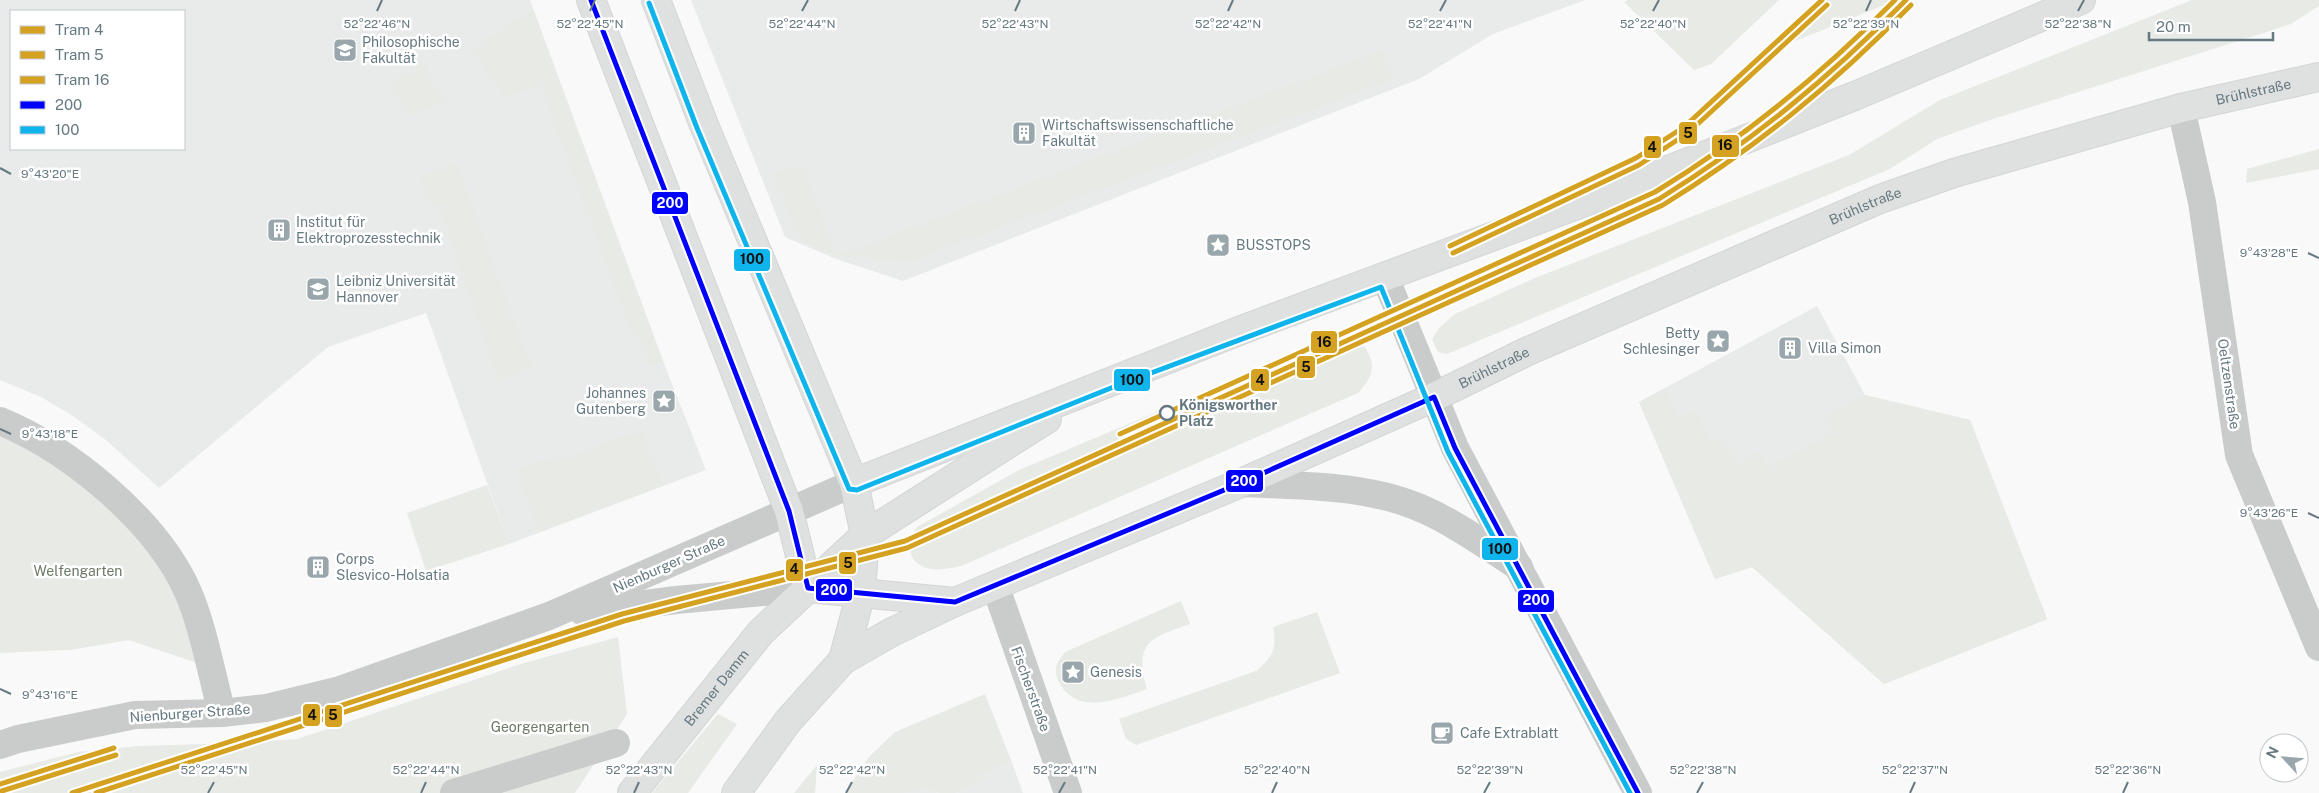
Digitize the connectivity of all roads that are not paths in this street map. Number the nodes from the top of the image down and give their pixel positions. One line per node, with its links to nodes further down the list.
1 (592, 0): 12 (main road)
2 (656, 0): 10 (main road)
3 (2081, 0): 6 (main road)
4 (2319, 77): 5 (main road, Brühlstraße)
5 (2181, 108): 8 (main road, Brühlstraße); 20 (street, Oeltzenstraße)
6 (1385, 277): 7 (main road); 8 (street)
7 (1108, 381): 10 (main road); 13 (main road)
8 (1434, 397): 11 (main road); 14 (street)
9 (0, 421): 22 (street)
10 (854, 483): 12 (street); 13 (main road)
11 (1241, 483): 14 (street); 15 (main road)
12 (789, 511): 16 (main road); 19 (street, Nienburger Straße)
13 (865, 535): 16 (main road); 17 (main road)
14 (1520, 568): 29 (street)
15 (994, 586): 18 (main road); 28 (street, Fischerstraße)
16 (808, 588): 17 (main road); 19 (street, Nienburger Straße); 26 (main road, Bremer Damm)
17 (861, 593): 18 (main road); 21 (main road)
18 (955, 602): 21 (main road)
19 (549, 616): 22 (street, Nienburger Straße)
20 (2319, 648)
21 (843, 660): 27 (main road)
22 (222, 713): 24 (street, Nienburger Straße)
23 (616, 743): 25 (street)
24 (0, 745)
25 (454, 793)
26 (632, 793)
27 (736, 793)
28 (1068, 793)
29 (1638, 793)

